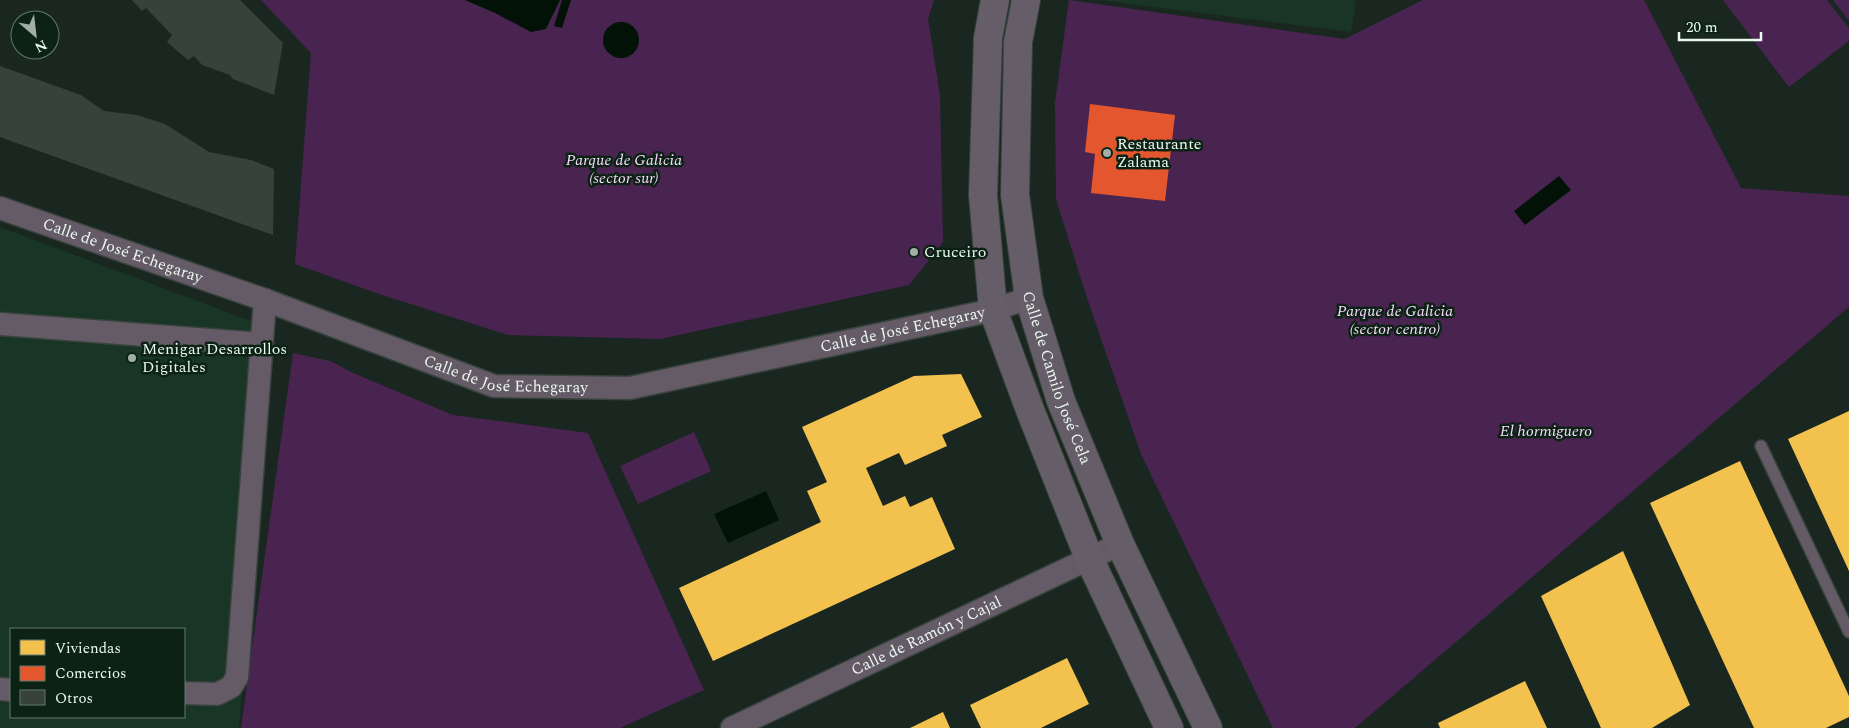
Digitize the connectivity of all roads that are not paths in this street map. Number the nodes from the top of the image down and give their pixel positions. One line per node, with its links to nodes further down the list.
1 (995, 0): 6 (street, Calle de Camilo José Cela)
2 (1026, 0): 4 (street, Calle de Camilo José Cela)
3 (0, 208): 5 (street, Calle de José Echegaray)
4 (1029, 298): 6 (street, Calle de José Echegaray); 10 (street, Calle de Camilo José Cela)
5 (265, 300): 6 (street, Calle de José Echegaray); 8 (street)
6 (993, 310): 11 (street, Calle de Camilo José Cela)
7 (0, 324): 8 (street)
8 (262, 344): 13 (street)
9 (1761, 446): 12 (lane)
10 (1120, 544): 11 (street, Calle de Ramón y Cajal); 16 (street, Calle de Camilo José Cela)
11 (1089, 558): 14 (street, Calle de Ramón y Cajal); 15 (street, Calle de Camilo José Cela)
12 (1849, 632)
13 (185, 693)
14 (732, 728)
15 (1169, 728)
16 (1208, 728)

